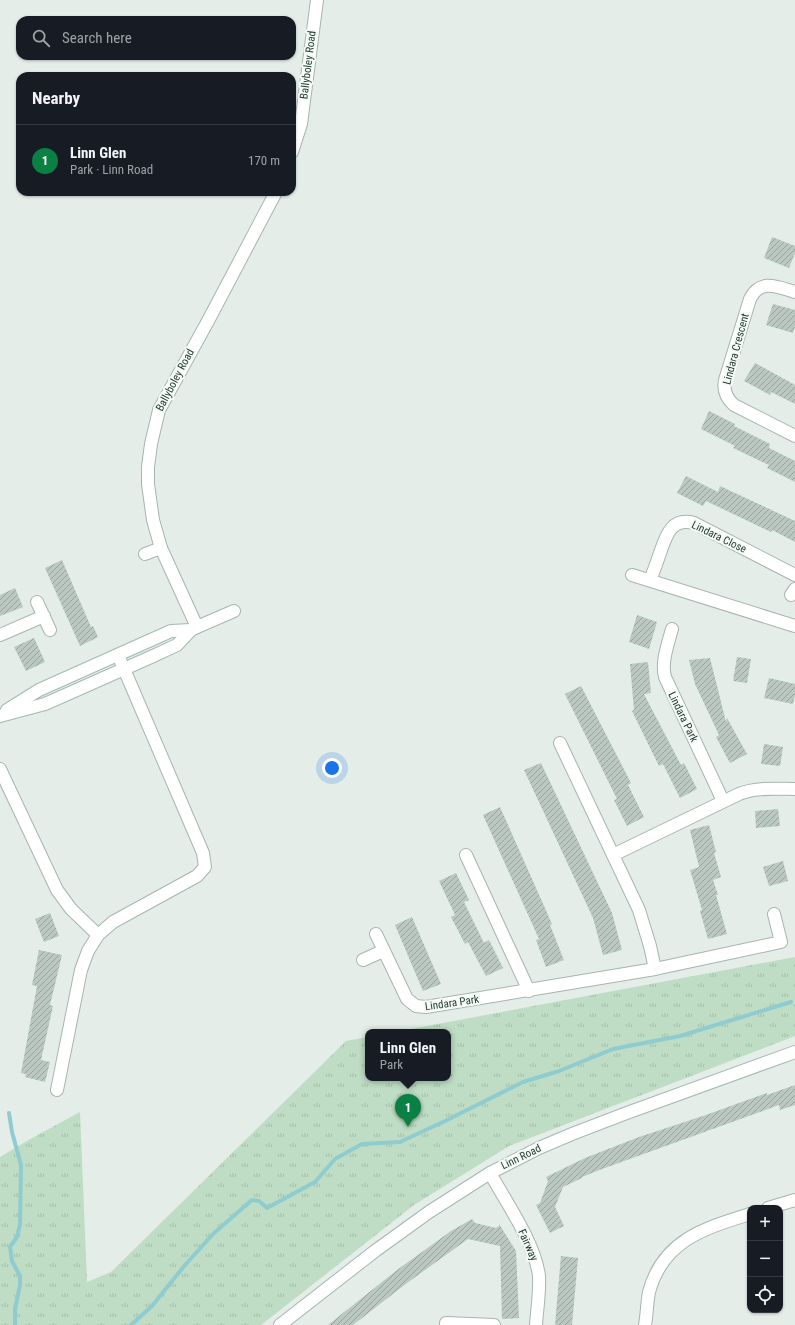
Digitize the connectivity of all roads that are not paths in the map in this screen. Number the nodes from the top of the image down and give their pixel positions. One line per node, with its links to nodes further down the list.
1 (317, 0): 2 (street, Ballyboley Road)
2 (296, 140)
3 (274, 196): 6 (street, Ballyboley Road)
4 (795, 292): 5 (street, Lindara Crescent)
5 (795, 436)
6 (161, 548): 7 (street); 15 (street, Ballyboley Road)
7 (145, 554)
8 (632, 575): 10 (street)
9 (795, 575): 10 (street, Lindara Close)
10 (650, 580): 14 (street)
11 (38, 602): 13 (street)
12 (234, 611): 15 (street)
13 (44, 616): 17 (street); 18 (street)
14 (795, 626)
15 (194, 628): 19 (street); 20 (street)
16 (672, 629): 25 (street, Lindara Park)
17 (50, 630)
18 (0, 635)
19 (118, 655): 20 (street); 21 (street)
20 (124, 669): 21 (street); 30 (street)
21 (0, 715)
22 (560, 743): 26 (street)
23 (0, 769): 30 (street)
24 (795, 789): 25 (street)
25 (723, 800): 26 (street)
26 (613, 855): 33 (street)
27 (466, 856): 34 (street)
28 (774, 914): 33 (street, Lindara Park)
29 (376, 934): 31 (street, Lindara Park)
30 (98, 935): 36 (street)
31 (383, 951): 32 (street); 34 (street, Lindara Park)
32 (362, 960)
33 (655, 969): 34 (street, Lindara Park)
34 (529, 991)
35 (795, 1052): 37 (street, Linn Road)
36 (57, 1090)
37 (490, 1173): 42 (street, Linn Road); 44 (street, Fairway)
38 (795, 1200): 39 (street)
39 (778, 1205)
40 (747, 1215): 45 (street)
41 (446, 1323): 43 (street)
42 (280, 1325)
43 (494, 1325)
44 (536, 1325)
45 (645, 1325)

